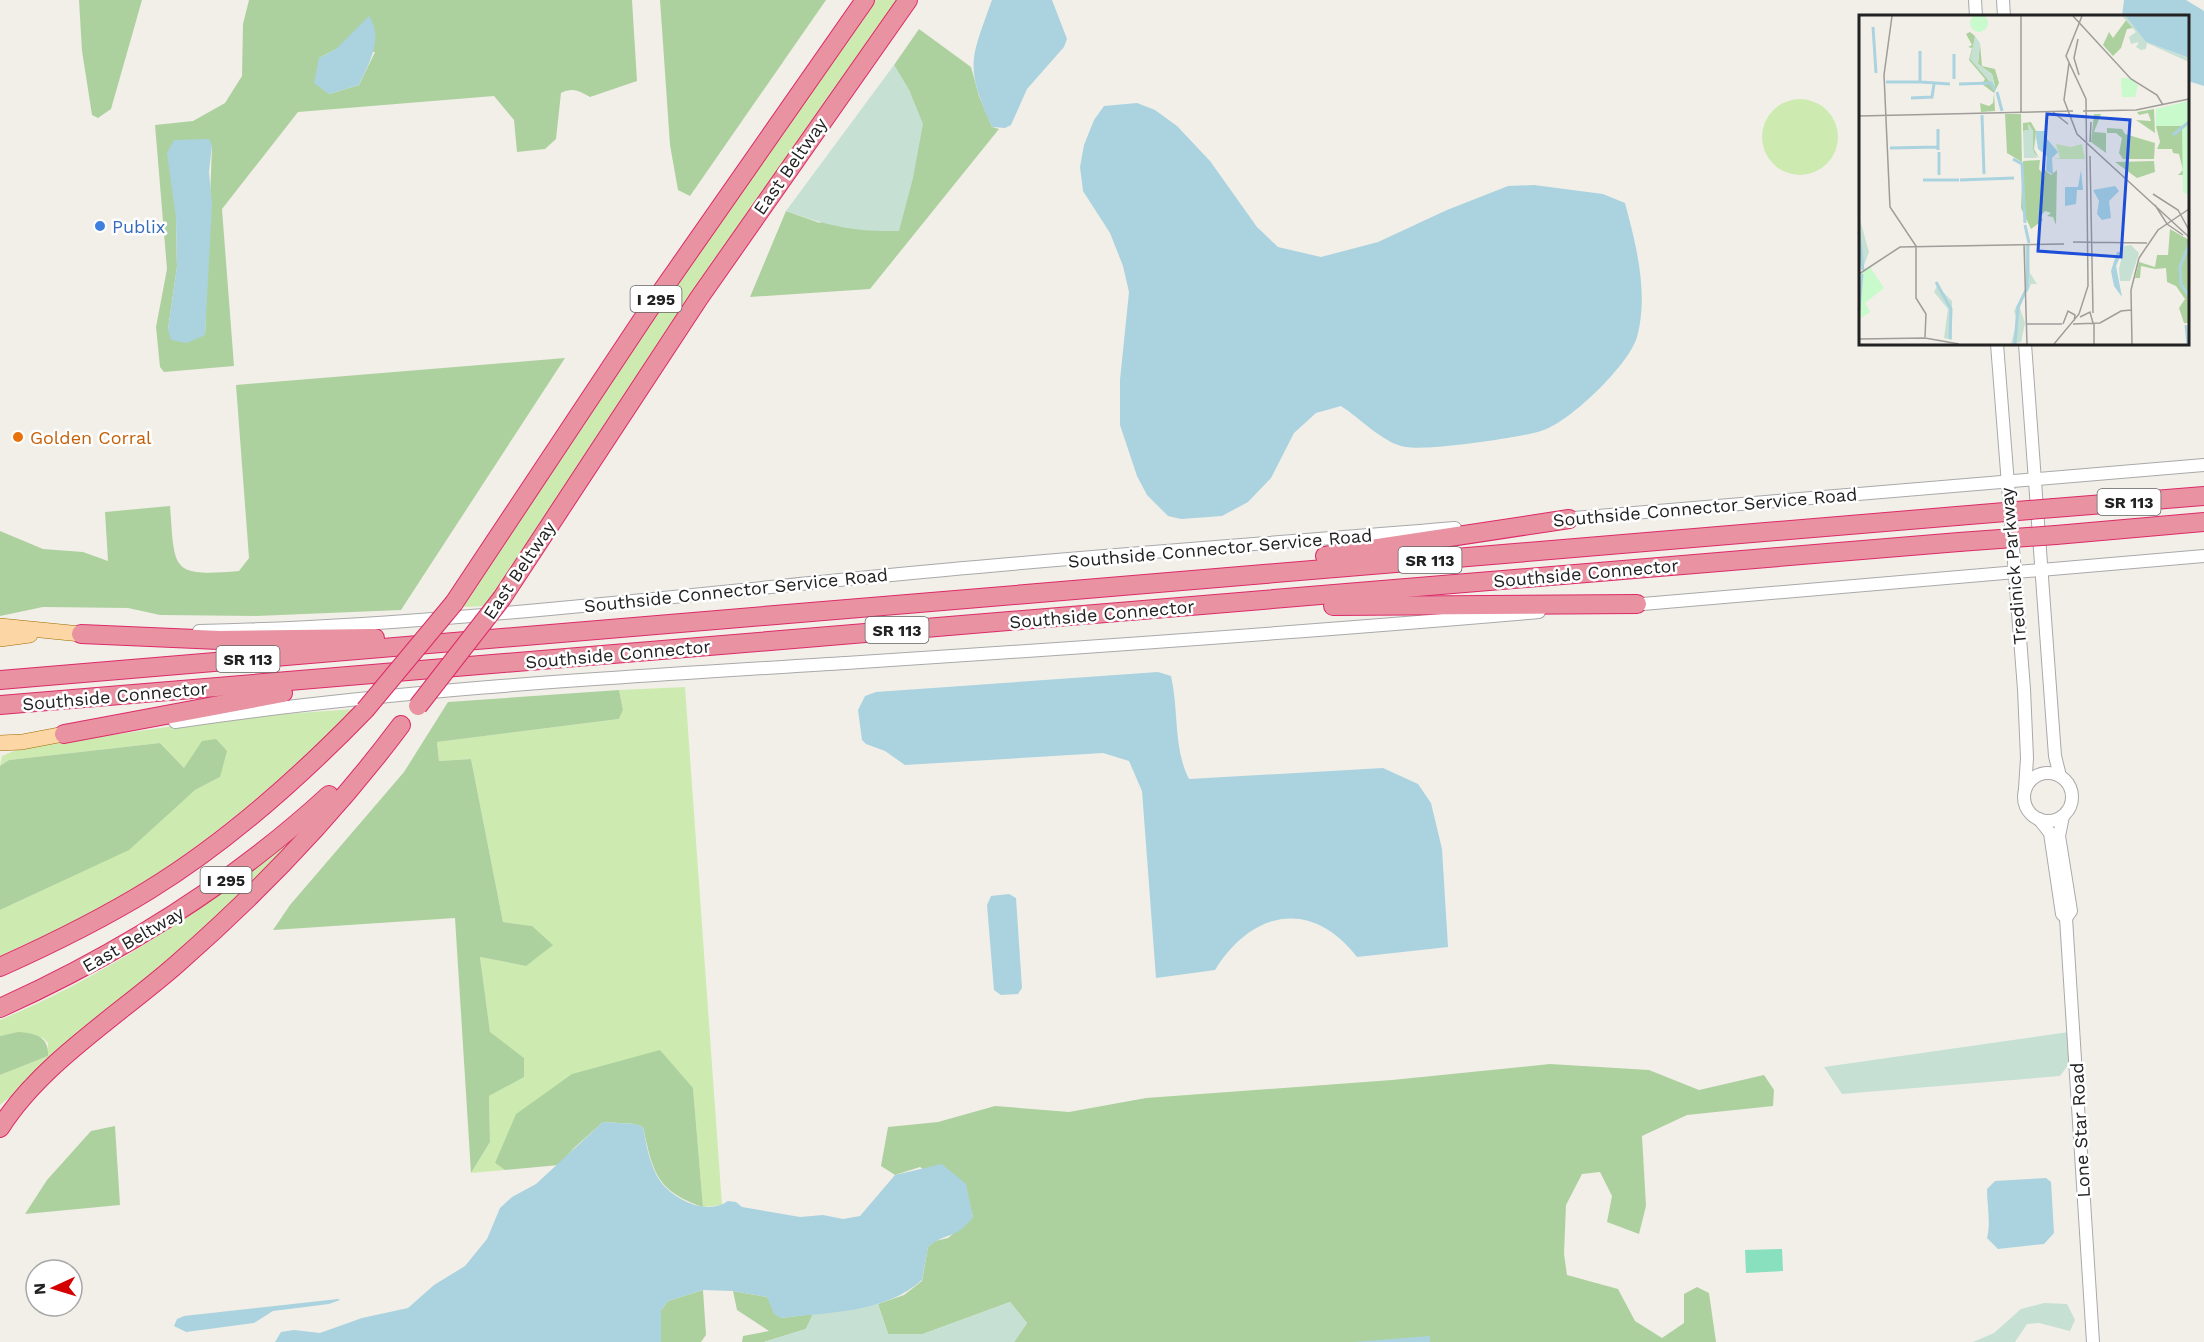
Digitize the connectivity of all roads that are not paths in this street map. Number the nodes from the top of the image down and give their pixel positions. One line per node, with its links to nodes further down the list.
1 (865, 0): 39 (highway, East Beltway / I 295, bridge)
2 (908, 0): 29 (highway, East Beltway / I 295, bridge)
3 (1975, 0): 5 (street)
4 (2003, 0): 6 (street)
5 (1976, 15)
6 (2004, 15)
7 (1997, 345): 11 (street, Tredinick Parkway)
8 (2025, 345): 10 (street, Tredinick Parkway)
9 (2204, 465): 10 (street, Southside Connector Service Road)
10 (2033, 480): 11 (street, Southside Connector Service Road); 16 (street, Tredinick Parkway)
11 (2006, 483): 13 (street, Southside Connector Service Road); 17 (street, Tredinick Parkway)
12 (2204, 496): 19 (highway, Southside Connector / SR 113, bridge)
13 (1569, 519): 19 (highway); 23 (street, Southside Connector Service Road)
14 (2204, 522): 18 (highway, Southside Connector / SR 113, bridge)
15 (2204, 556): 16 (street, Southside Connector)
16 (2040, 570): 17 (street, Southside Connector); 34 (street, Tredinick Parkway)
17 (2015, 572): 20 (street, Southside Connector); 35 (street, Tredinick Parkway)
18 (1254, 602): 20 (highway); 26 (highway, Southside Connector / SR 113)
19 (904, 603): 24 (highway, Southside Connector / SR 113)
20 (1637, 604): 30 (street, Southside Connector)
21 (0, 626): 22 (main road)
22 (51, 633): 23 (main road); 25 (main road)
23 (81, 634): 24 (highway)
24 (496, 638): 27 (highway, Southside Connector / SR 113)
25 (0, 639)
26 (338, 678): 28 (highway, Southside Connector / SR 113); 30 (highway)
27 (0, 680)
28 (0, 705)
29 (401, 725): 40 (highway, East Beltway / I 295); 41 (highway)
30 (64, 734): 31 (main road)
31 (22, 742): 32 (main road); 33 (main road)
32 (0, 743)
33 (0, 753)
34 (2060, 776): 35 (street); 36 (street)
35 (2025, 789): 37 (street)
36 (2063, 816): 37 (street); 38 (street, Lone Star Road)
37 (2039, 819): 38 (street, Lone Star Road)
38 (2066, 918): 44 (street, Lone Star Road)
39 (0, 967)
40 (0, 1008)
41 (35, 1084): 42 (highway); 43 (highway)
42 (0, 1110)
43 (0, 1128)
44 (2093, 1342)

